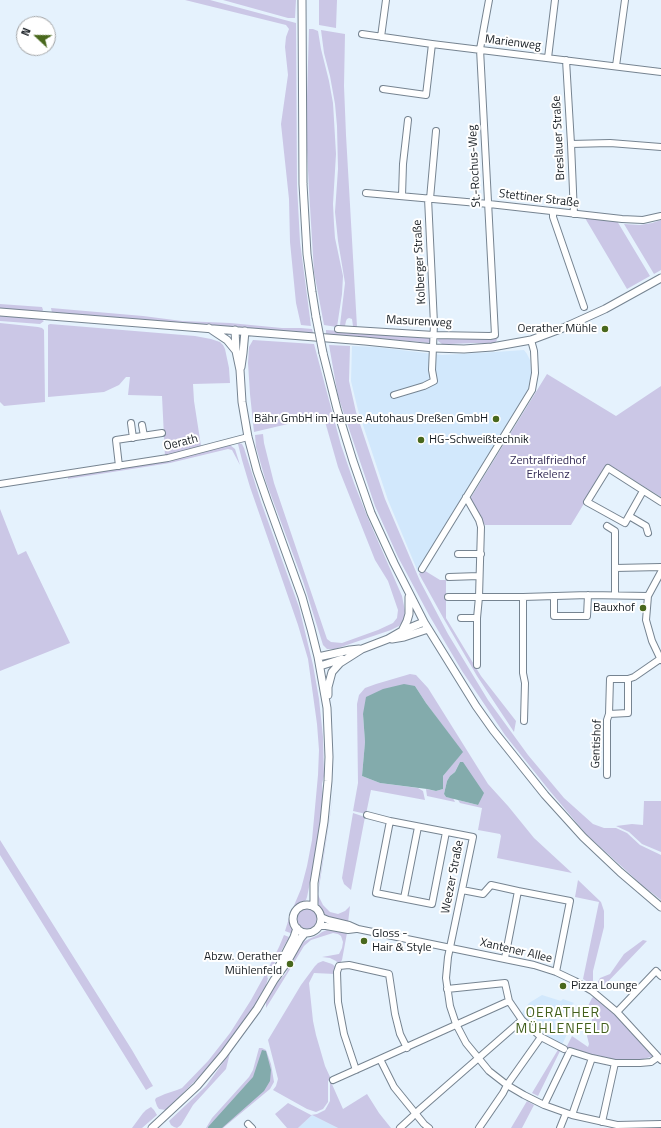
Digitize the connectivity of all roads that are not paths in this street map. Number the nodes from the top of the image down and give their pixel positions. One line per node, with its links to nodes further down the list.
1 (386, 0): 7 (street)
2 (489, 0): 9 (street, St.-Rochus-Weg)
3 (555, 0): 10 (street)
4 (625, 0): 12 (street)
5 (302, 3): 64 (main road, bridge)
6 (362, 34): 7 (street, Marienweg)
7 (381, 36): 8 (street, Marienweg)
8 (432, 44): 9 (street, Marienweg); 14 (street)
9 (480, 49): 10 (street, Marienweg); 22 (street, St.-Rochus-Weg)
10 (548, 58): 11 (street, Marienweg)
11 (566, 60): 12 (street, Marienweg); 17 (street, Breslauer Straße)
12 (616, 66): 13 (street, Marienweg)
13 (661, 72)
14 (383, 89)
15 (408, 120): 20 (street)
16 (436, 132): 21 (street, Kolberger Straße)
17 (571, 144): 18 (street); 24 (street, Breslauer Straße)
18 (661, 147)
19 (366, 193): 20 (street, Stettiner Straße)
20 (402, 196): 21 (street, Stettiner Straße)
21 (429, 199): 22 (street, Stettiner Straße); 34 (street, Kolberger Straße)
22 (489, 204): 23 (street, Stettiner Straße); 33 (street, St.-Rochus-Weg)
23 (553, 212): 24 (street, Stettiner Straße); 27 (street)
24 (574, 214): 25 (street, Stettiner Straße)
25 (661, 216)
26 (661, 278): 35 (main road)
27 (584, 307)
28 (0, 312): 29 (main road)
29 (209, 328): 31 (main road); 37 (main road)
30 (338, 329): 34 (street, Masurenweg)
31 (235, 330): 32 (main road); 37 (main road)
32 (245, 331): 36 (main road); 38 (main road)
33 (494, 332): 34 (street, Masurenweg)
34 (434, 334): 36 (street, Kolberger Straße)
35 (531, 340): 36 (main road); 49 (street)
36 (434, 348): 39 (street, Kolberger Straße)
37 (236, 351): 38 (main road)
38 (240, 370): 44 (main road)
39 (394, 395)
40 (131, 423): 45 (street)
41 (142, 426): 43 (street)
42 (162, 433): 43 (street, Oerath)
43 (144, 436): 45 (street, Oerath)
44 (248, 437): 46 (street, Oerath); 79 (main road)
45 (133, 438): 46 (street, Oerath)
46 (119, 466): 47 (street, Oerath)
47 (0, 484)
48 (643, 491): 50 (street); 51 (street); 51 (street)
49 (466, 497): 55 (street); 57 (street)
50 (661, 502)
51 (629, 516): 53 (street)
52 (607, 526): 60 (street)
53 (648, 533)
54 (430, 540): 55 (street)
55 (437, 544): 59 (street)
56 (458, 554): 57 (street)
57 (481, 554): 63 (street)
58 (661, 566): 60 (street)
59 (422, 568)
60 (615, 568): 66 (street)
61 (661, 572): 68 (street)
62 (449, 576): 63 (street)
63 (479, 576): 70 (street)
64 (409, 592): 74 (main road); 76 (main road)
65 (588, 595): 66 (street); 67 (street); 67 (street)
66 (615, 595): 68 (street)
67 (554, 596): 71 (street)
68 (648, 596): 81 (street)
69 (448, 597): 70 (street)
70 (479, 597): 71 (street); 73 (street)
71 (523, 597): 87 (street)
72 (461, 618): 73 (street)
73 (477, 618): 82 (street)
74 (424, 622): 75 (main road); 76 (main road)
75 (428, 629): 77 (main road); 99 (main road)
76 (402, 631): 77 (main road)
77 (388, 639): 78 (main road)
78 (362, 649): 79 (main road); 80 (main road)
79 (318, 657): 83 (main road)
80 (349, 657): 83 (main road); 85 (main road)
81 (661, 660): 84 (street, Gentishof)
82 (477, 665)
83 (320, 666): 85 (main road)
84 (628, 679): 86 (street, Gentishof); 86 (street, Gentishof)
85 (327, 708): 93 (main road)
86 (609, 714): 88 (street, Gentishof)
87 (524, 721)
88 (607, 775)
89 (367, 815): 90 (street, Weezer Straße)
90 (390, 821): 91 (street, Weezer Straße); 96 (street, Weezer Straße)
91 (418, 827): 92 (street, Weezer Straße); 96 (street)
92 (446, 832): 94 (street, Weezer Straße); 96 (street, Weezer Straße)
93 (314, 883): 97 (main road); 98 (main road)
94 (462, 890): 95 (street); 105 (street, Weezer Straße)
95 (518, 891): 106 (street); 108 (street)
96 (404, 898)
97 (306, 905): 98 (main road); 102 (main road)
98 (314, 907): 100 (main road)
99 (661, 907)
100 (321, 917): 101 (main road); 103 (street, Xantener Allee)
101 (319, 926): 103 (street, Xantener Allee); 104 (main road)
102 (297, 928): 104 (main road); 109 (main road)
103 (358, 929): 105 (street, Xantener Allee)
104 (305, 933): 109 (main road)
105 (450, 948): 106 (street, Xantener Allee); 110 (street, Weezer Straße)
106 (505, 958): 108 (street, Xantener Allee)
107 (659, 971): 112 (street)
108 (556, 972): 112 (street, Xantener Allee)
109 (274, 980): 132 (main road)
110 (447, 989): 111 (street); 114 (street, Weezer Straße)
111 (509, 1001): 113 (street); 114 (street)
112 (618, 1012): 121 (street, Xantener Allee)
113 (522, 1020): 115 (street); 120 (street)
114 (456, 1024): 116 (street); 120 (street, Weezer Straße)
115 (541, 1037): 117 (street); 125 (street)
116 (407, 1048): 119 (street); 123 (street)
117 (564, 1049)
118 (592, 1058): 122 (street); 126 (street); 128 (street)
119 (380, 1059): 123 (street); 127 (street)
120 (478, 1059): 125 (street, Weezer Straße); 127 (street)
121 (660, 1059): 122 (street)
122 (615, 1063): 129 (street)
123 (356, 1070): 124 (street)
124 (333, 1080)
125 (507, 1085): 126 (street, Weezer Straße); 135 (street)
126 (544, 1105): 128 (street, Weezer Straße)
127 (415, 1114): 133 (street); 134 (street)
128 (569, 1114): 129 (street, Weezer Straße); 136 (street)
129 (602, 1122): 131 (street, Weezer Straße)
130 (661, 1124): 131 (street, Weezer Straße)
131 (617, 1126)
132 (152, 1128)
133 (400, 1128)
134 (429, 1128)
135 (479, 1128)
136 (560, 1128)

